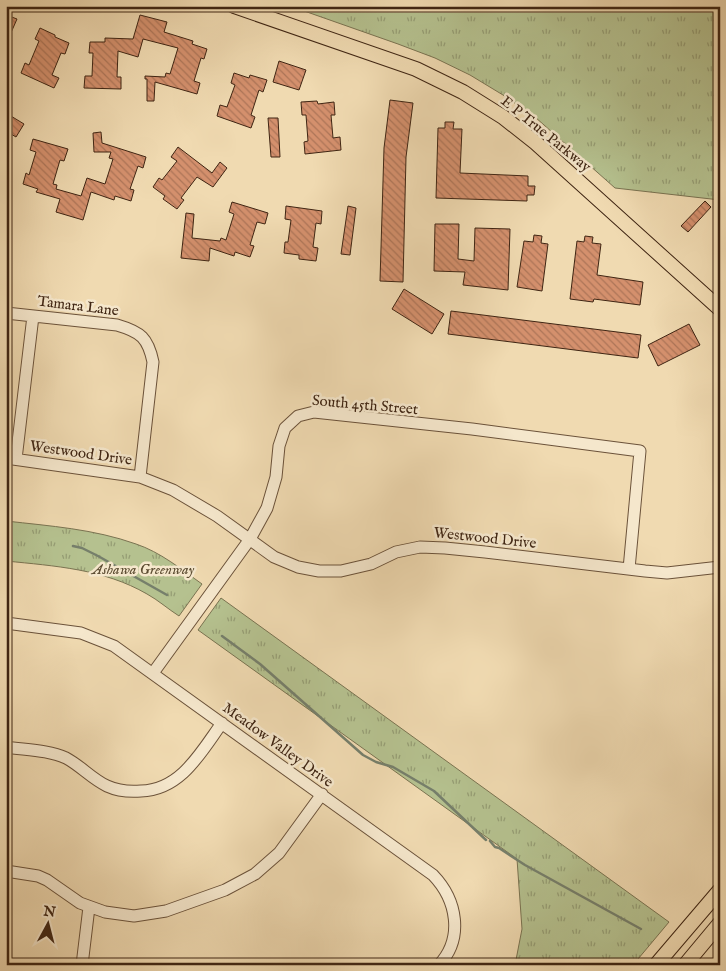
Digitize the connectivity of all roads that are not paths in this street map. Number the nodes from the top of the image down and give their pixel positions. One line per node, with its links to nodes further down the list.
1 (234, 6): 2 (main road, E P True Parkway)
2 (720, 310)
3 (6, 313): 4 (street, Tamara Lane)
4 (33, 316): 5 (street); 6 (street, Tamara Lane)
5 (11, 458): 6 (street, Westwood Drive)
6 (140, 477): 7 (street, Westwood Drive)
7 (250, 539): 9 (street, Westwood Drive); 9 (street, South 45th Street); 11 (street, South 45th Street)
8 (720, 567): 9 (street, Westwood Drive)
9 (629, 569)
10 (6, 623): 11 (street, Meadow Valley Drive)
11 (153, 673): 12 (street, Meadow Valley Drive)
12 (222, 723): 13 (street); 14 (street, Meadow Valley Drive)
13 (6, 747)
14 (322, 794): 17 (street); 20 (street, Meadow Valley Drive)
15 (6, 871): 17 (street)
16 (720, 890): 21 (main road)
17 (89, 907): 19 (street)
18 (720, 923): 22 (main road)
19 (82, 965)
20 (439, 965)
21 (656, 965)
22 (685, 965)

